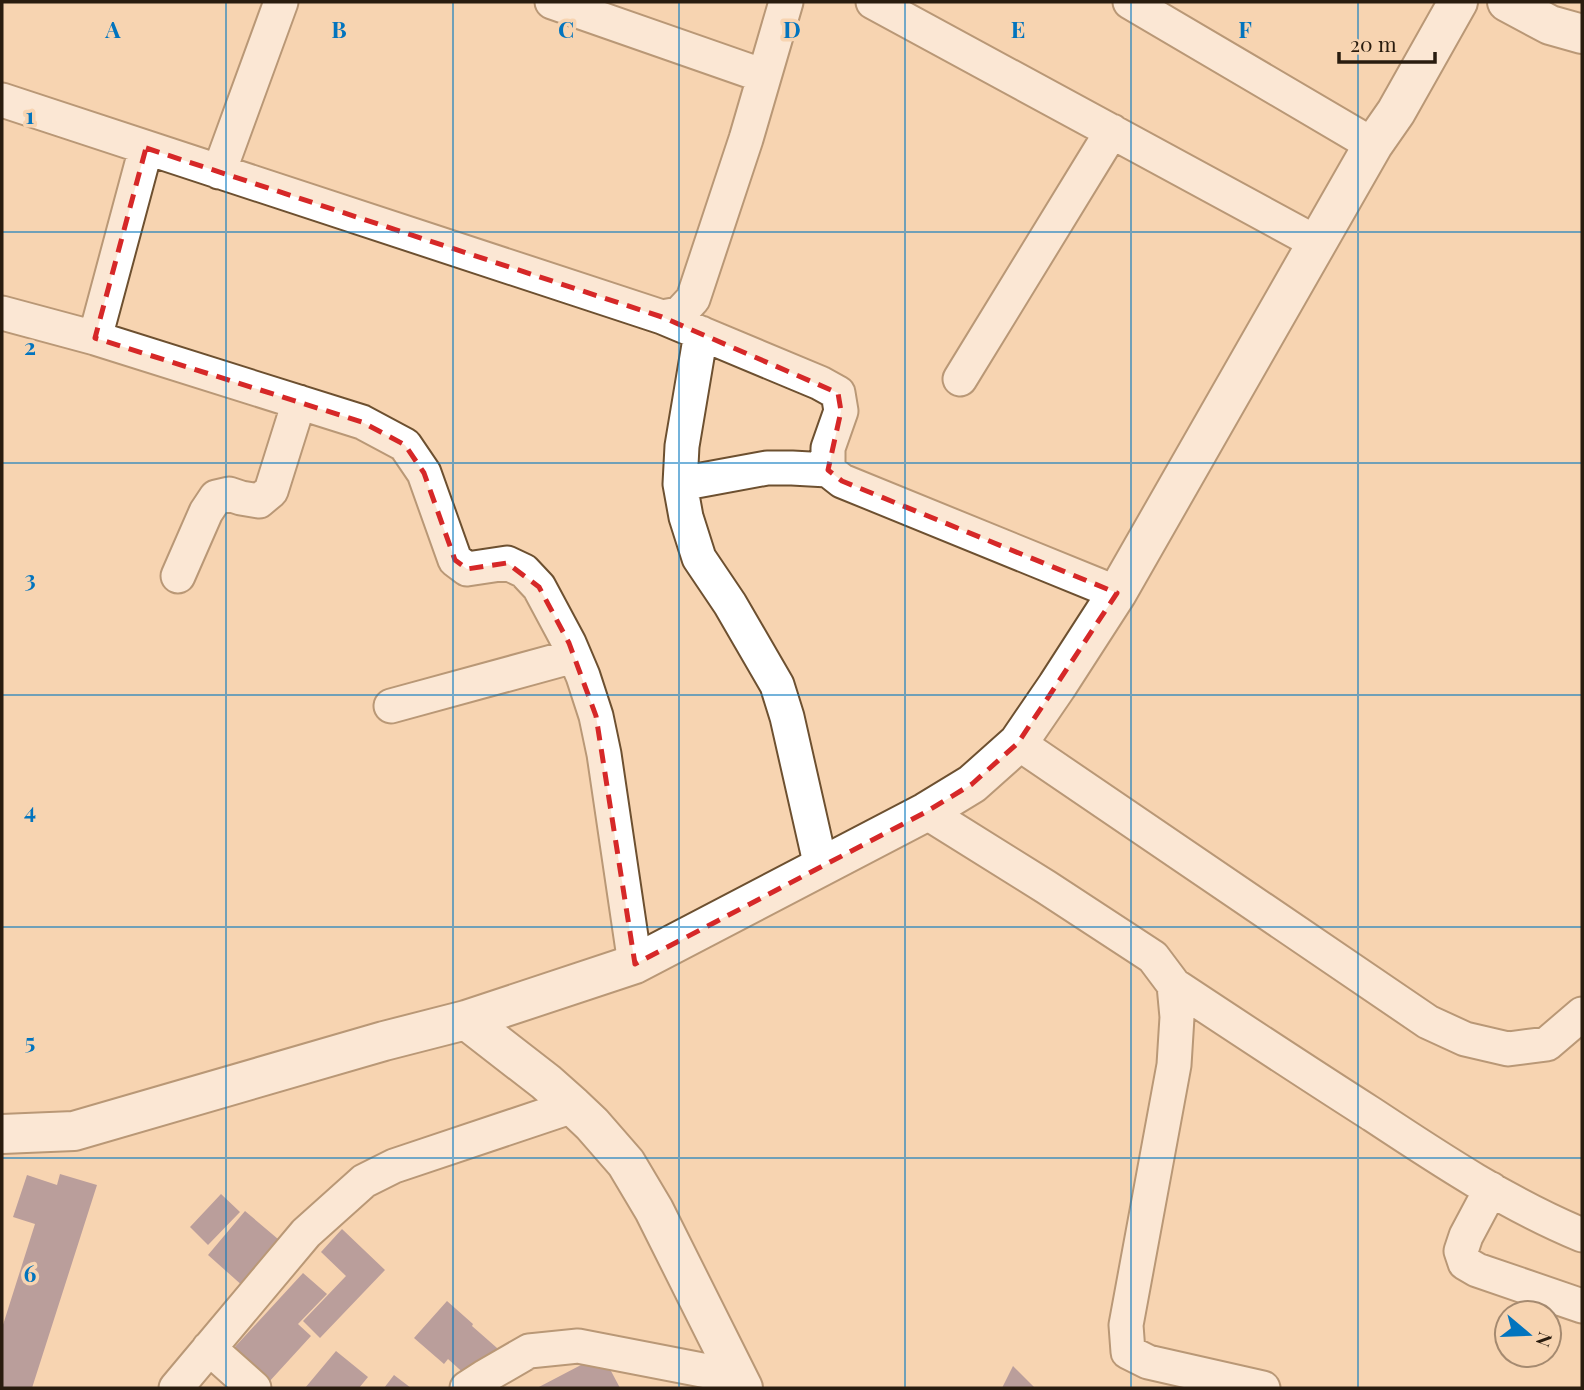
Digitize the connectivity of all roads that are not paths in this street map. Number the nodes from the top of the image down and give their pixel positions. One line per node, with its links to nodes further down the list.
1 (281, 2): 14 (street)
2 (552, 2): 9 (street)
3 (786, 2): 9 (street)
4 (873, 2): 11 (street)
5 (1130, 2): 12 (street)
6 (1458, 2): 12 (street)
7 (1507, 2): 8 (street)
8 (1582, 34)
9 (764, 76): 17 (street)
10 (2, 100): 13 (street)
11 (1111, 131): 15 (street); 20 (street)
12 (1373, 145): 15 (street)
13 (146, 148): 14 (street); 19 (street)
14 (219, 172): 17 (street)
15 (1317, 243): 25 (street)
16 (2, 313): 19 (street)
17 (662, 317): 18 (street)
18 (701, 333): 22 (street); 23 (street)
19 (95, 338): 21 (street)
20 (960, 379)
21 (299, 402): 24 (street); 26 (street)
22 (828, 470): 23 (street); 25 (street)
23 (680, 484): 30 (street)
24 (178, 576)
25 (1117, 593): 28 (street)
26 (575, 656): 27 (street); 31 (street)
27 (391, 706)
28 (1017, 743): 29 (street); 33 (street)
29 (926, 812): 30 (street); 32 (street)
30 (821, 867): 31 (street)
31 (635, 964): 34 (street)
32 (1174, 985): 37 (street); 45 (street)
33 (1582, 1014)
34 (466, 1020): 35 (street); 36 (street)
35 (573, 1106): 40 (street); 41 (street)
36 (2, 1134)
37 (1491, 1189): 38 (street); 39 (street)
38 (1582, 1235)
39 (1582, 1306)
40 (209, 1348): 42 (street); 43 (street)
41 (740, 1383): 44 (street)
42 (176, 1388)
43 (254, 1388)
44 (467, 1388)
45 (1263, 1388)

